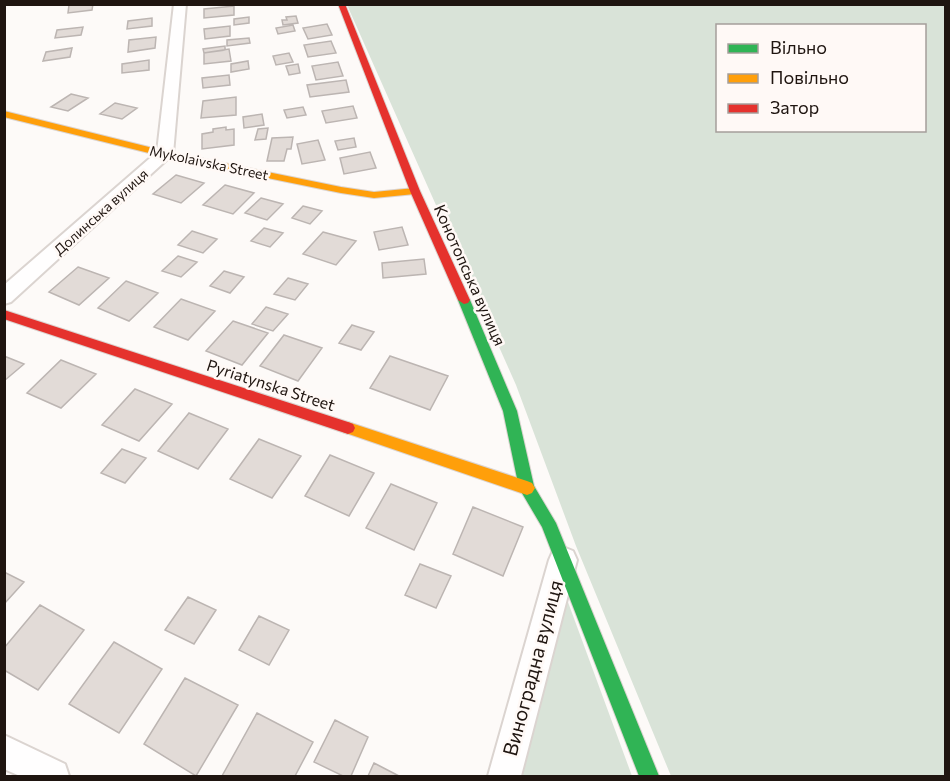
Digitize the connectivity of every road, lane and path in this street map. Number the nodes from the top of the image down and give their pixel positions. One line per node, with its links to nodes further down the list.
1 (180, 4): 4 (street)
2 (341, 4): 5 (street, Конотопська вулиця)
3 (4, 114): 4 (street, Mykolaivska Street)
4 (165, 154): 5 (street, Mykolaivska Street); 6 (street, Долинська вулиця)
5 (415, 191): 8 (street, Конотопська вулиця)
6 (4, 297)
7 (4, 314): 8 (street, Pyriatynska Street)
8 (526, 488): 9 (street, Конотопська вулиця)
9 (563, 560): 12 (street, Виноградна вулиця); 13 (street, Конотопська вулиця)
10 (4, 751): 11 (street)
11 (53, 777)
12 (504, 777)
13 (648, 777)

